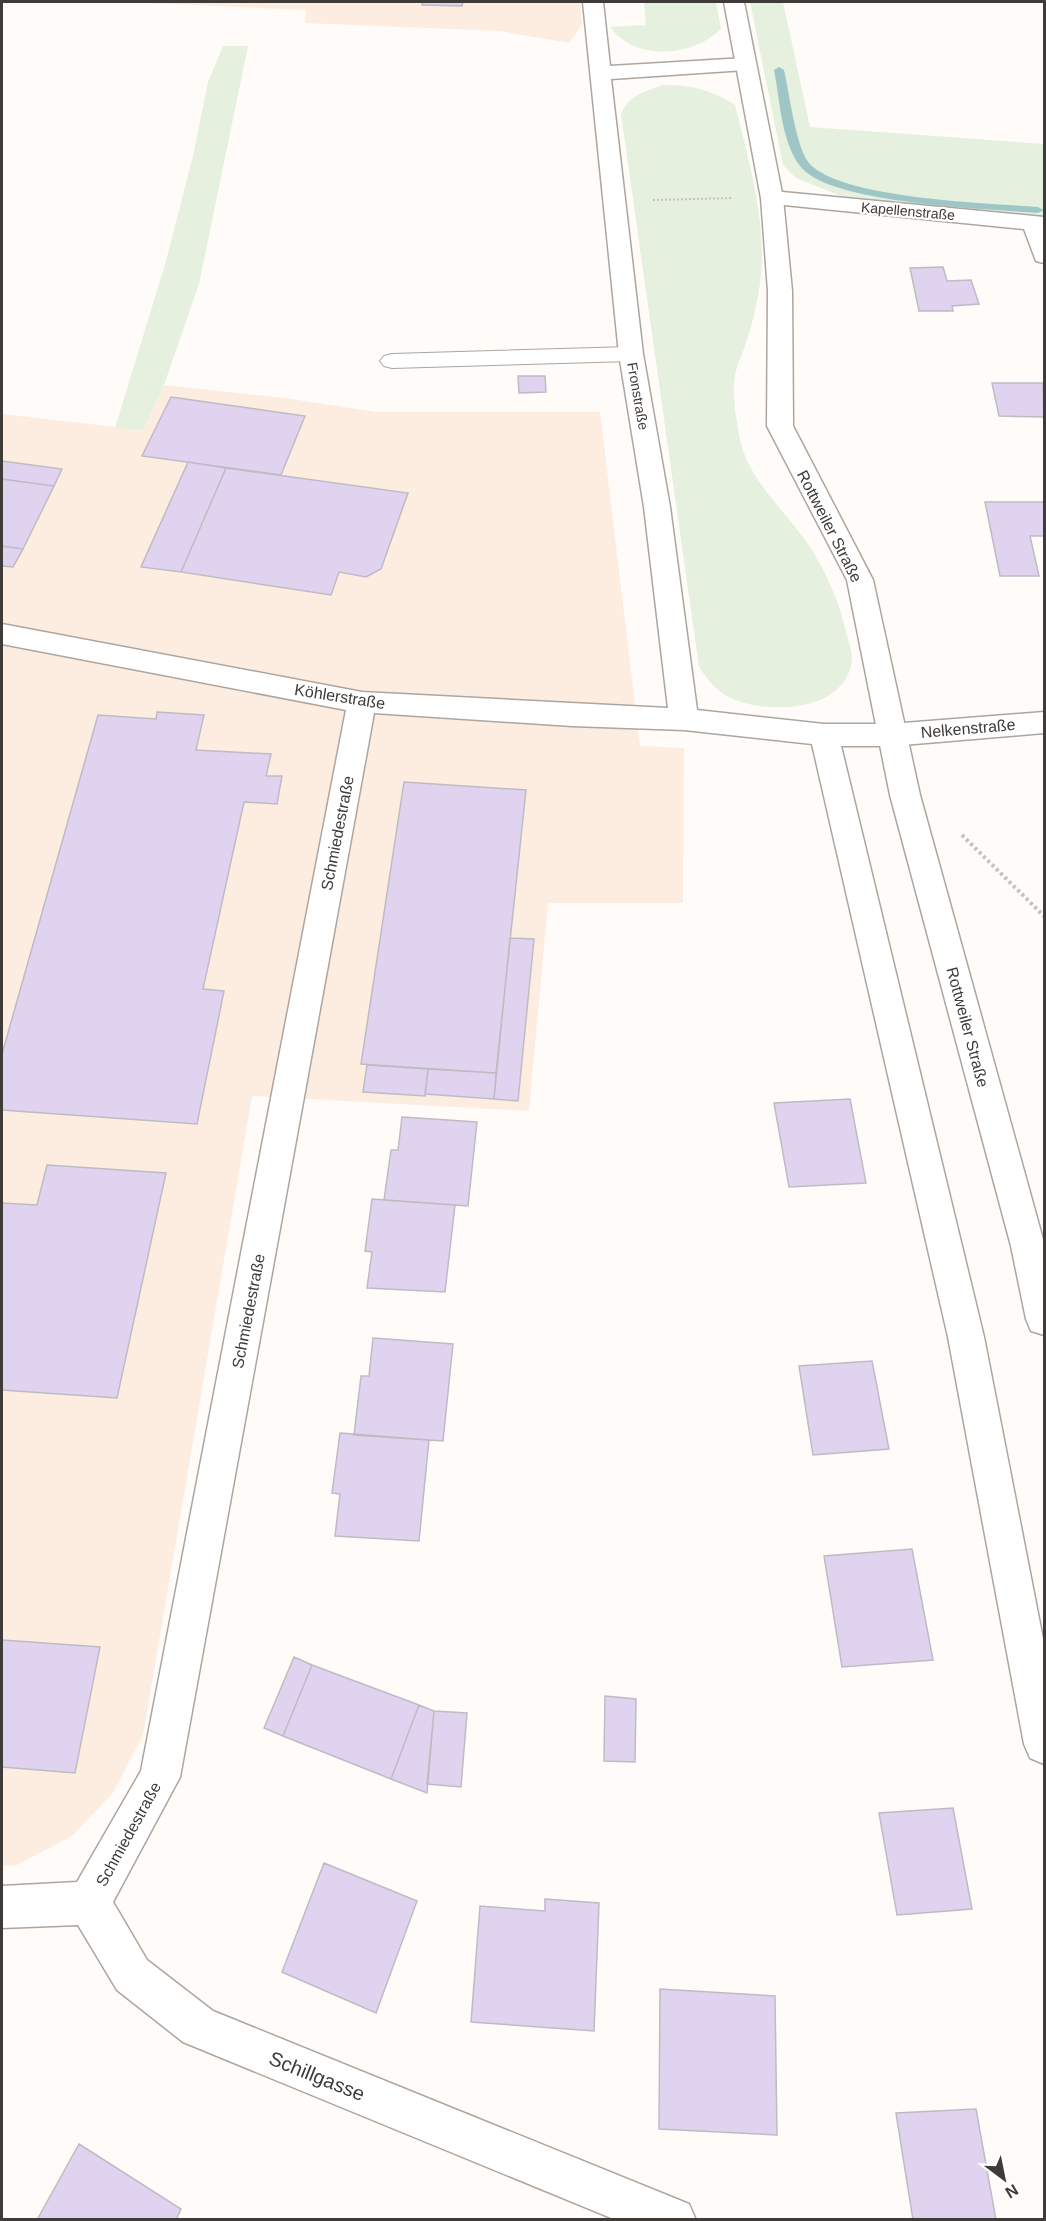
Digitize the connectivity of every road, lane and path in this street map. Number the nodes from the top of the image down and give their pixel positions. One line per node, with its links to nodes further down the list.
1 (593, 2): 4 (street, Fronstraße)
2 (734, 2): 3 (street)
3 (746, 64): 4 (street); 5 (street)
4 (599, 73): 6 (street, Fronstraße)
5 (772, 198): 6 (path); 7 (street, Kapellenstraße); 16 (street, Rottweiler Straße)
6 (613, 202): 9 (street, Fronstraße)
7 (1039, 224): 8 (street)
8 (1044, 256)
9 (631, 354): 10 (lane); 13 (street, Fronstraße)
10 (392, 361)
11 (2, 634): 12 (street, Köhlerstraße)
12 (362, 702): 13 (street, Köhlerstraße); 22 (street, Schmiedestraße)
13 (684, 719): 15 (street)
14 (1042, 721): 16 (street, Nelkenstraße)
15 (824, 735): 16 (street); 21 (street)
16 (891, 735): 19 (street, Rottweiler Straße)
17 (957, 830): 18 (path)
18 (1044, 916)
19 (1036, 1249): 20 (street, Rottweiler Straße)
20 (1044, 1319)
21 (1044, 1744)
22 (89, 1903): 23 (street); 24 (street, Schillgasse)
23 (2, 1907)
24 (673, 2220)

